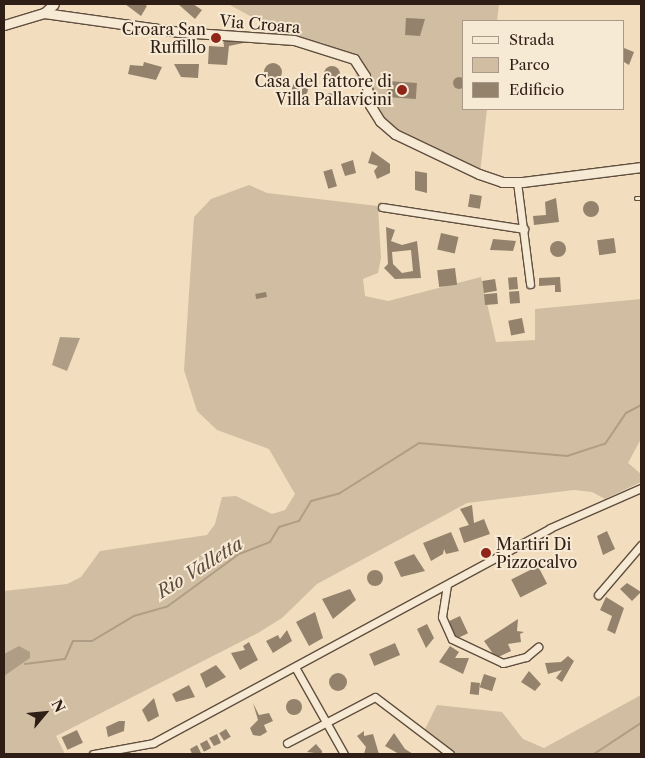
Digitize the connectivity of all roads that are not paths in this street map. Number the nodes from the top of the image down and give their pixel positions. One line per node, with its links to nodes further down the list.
1 (54, 4): 2 (street)
2 (44, 13): 3 (street, Via Croara); 5 (street, Via Croara)
3 (4, 25)
4 (641, 167): 5 (street, Via Croara)
5 (517, 182): 9 (street)
6 (636, 198): 7 (lane)
7 (641, 198)
8 (382, 207): 9 (street)
9 (524, 229): 10 (street)
10 (530, 284)
11 (641, 488): 13 (street)
12 (641, 545): 14 (street)
13 (447, 585): 15 (street); 16 (street)
14 (598, 595)
15 (538, 647)
16 (295, 667): 17 (street); 19 (street)
17 (326, 721): 18 (street); 22 (street); 23 (street)
18 (286, 744)
19 (120, 748): 20 (street); 21 (street)
20 (93, 754)
21 (111, 754)
22 (344, 754)
23 (450, 754)

